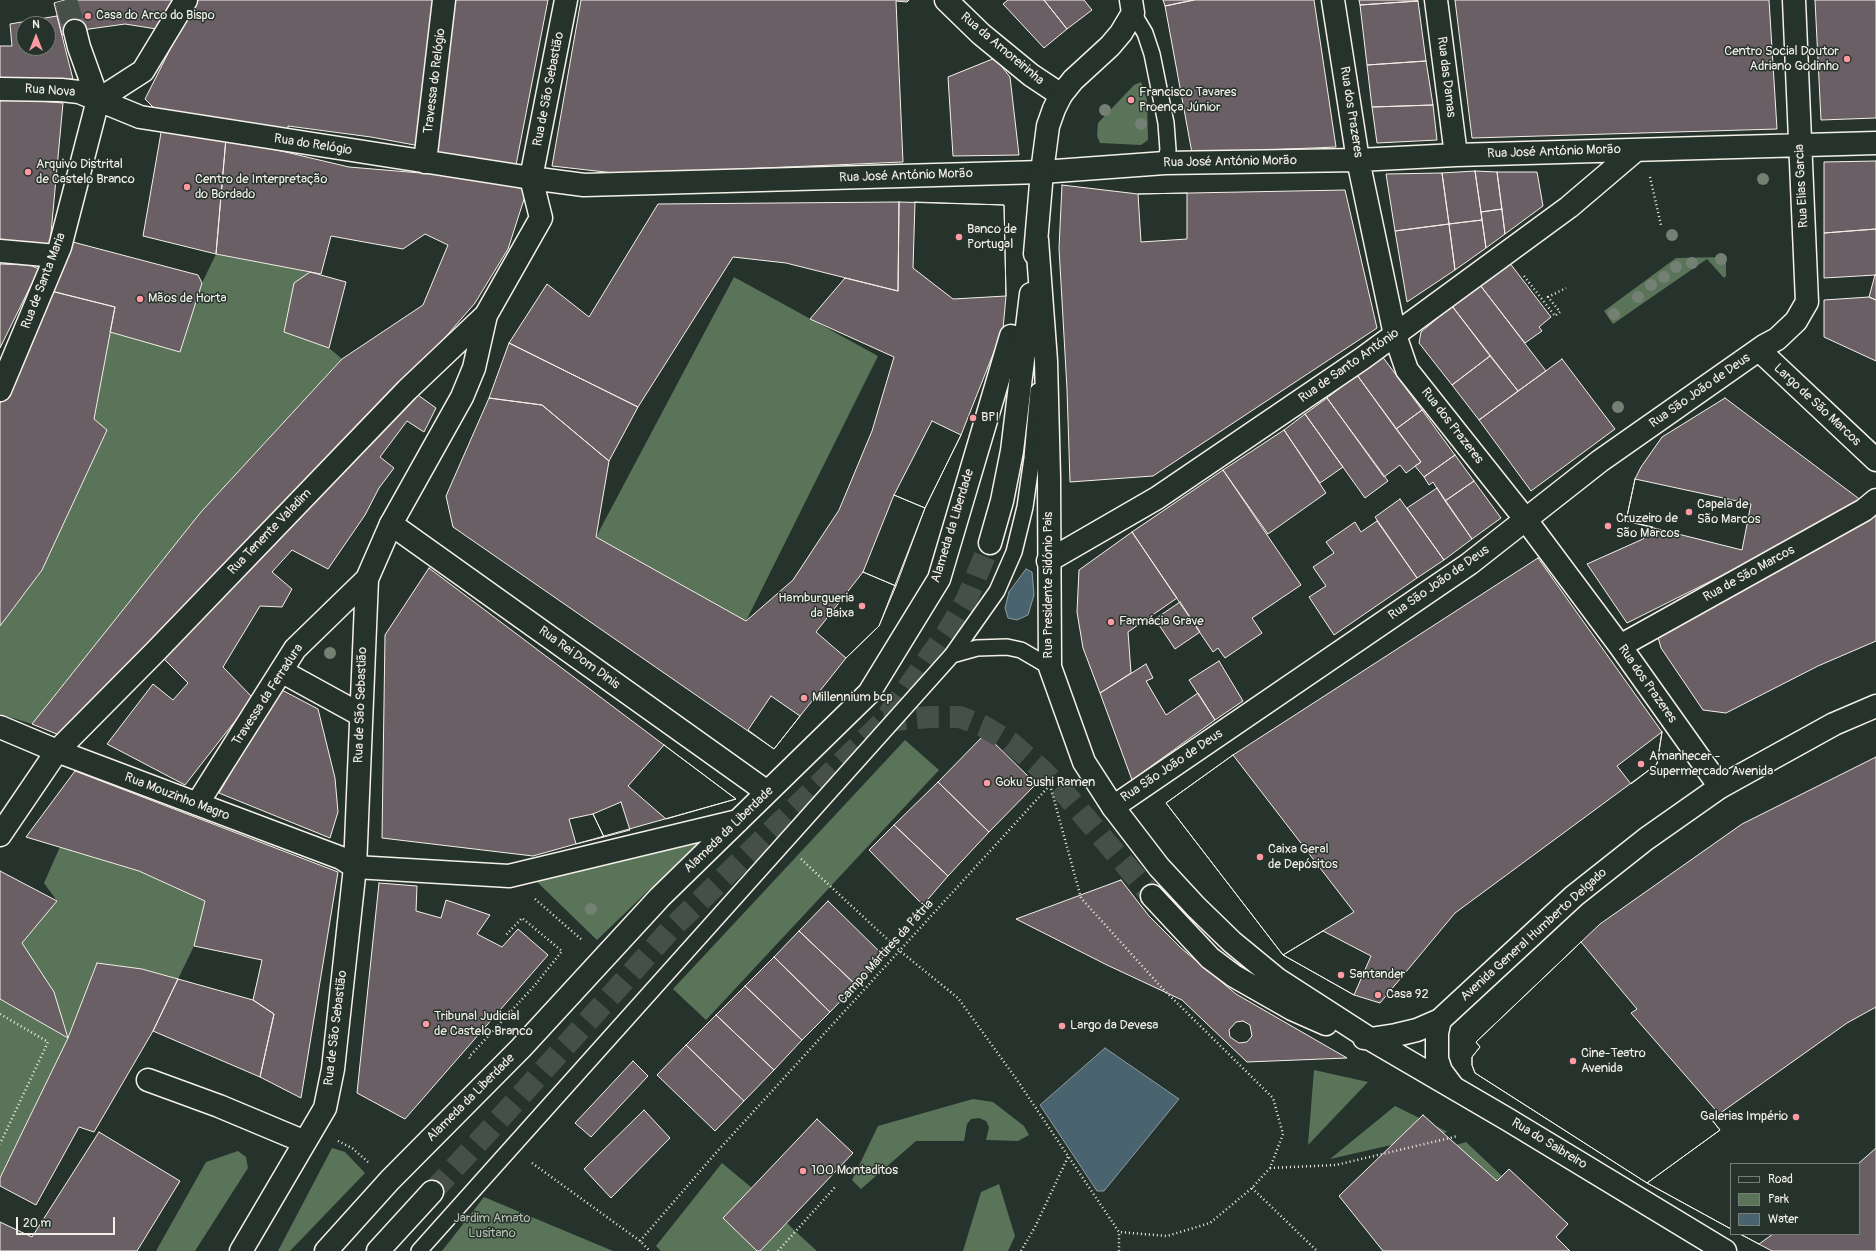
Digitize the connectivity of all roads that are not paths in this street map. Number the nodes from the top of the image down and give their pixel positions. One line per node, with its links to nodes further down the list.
1 (186, 0): 12 (street)
2 (444, 0): 18 (street, Travessa do Relógio)
3 (566, 0): 21 (street, Rua de São Sebastião)
4 (946, 0): 11 (street, Rua da Amoreirinha)
5 (1333, 0): 17 (street, Rua dos Prazeres)
6 (1436, 0): 16 (street, Rua das Damas)
7 (1794, 0): 14 (street, Rua Elias Garcia)
8 (1132, 6): 11 (street); 19 (lane)
9 (75, 31): 12 (street)
10 (0, 89): 12 (street, Rua Nova)
11 (1061, 95): 20 (street)
12 (98, 100): 18 (street, Rua do Relógio); 24 (street, Rua de Santa Maria)
13 (1876, 143): 14 (street, Rua José António Morão)
14 (1800, 145): 15 (street, Rua José António Morão); 29 (street, Rua Elias Garcia)
15 (1640, 150): 16 (street, Rua José António Morão); 27 (street, Rua de Santo António)
16 (1456, 155): 17 (street, Rua José António Morão)
17 (1358, 160): 19 (street, Rua José António Morão); 27 (street, Rua dos Prazeres)
18 (426, 162): 21 (street, Rua do Relógio)
19 (1165, 163): 20 (street, Rua José António Morão)
20 (1042, 172): 21 (street, Rua José António Morão); 22 (street)
21 (532, 178): 26 (street, Rua de São Sebastião)
22 (1037, 240): 25 (street); 36 (street, Rua Presidente Sidónio Pais)
23 (0, 251): 24 (street)
24 (56, 256): 30 (street, Rua de Santa Maria)
25 (1029, 309): 35 (street); 39 (lane)
26 (486, 315): 34 (street, Rua de São Sebastião); 45 (street, Rua Tenente Valadim)
27 (1395, 335): 33 (street, Rua dos Prazeres); 36 (street, Rua de Santo António)
28 (1011, 336): 47 (street, Alameda da Liberdade)
29 (1759, 350): 31 (street, Largo de São Marcos); 33 (street, Rua São João de Deus)
30 (0, 390)
31 (1876, 460)
32 (1876, 500): 38 (street, Rua de São Marcos)
33 (1526, 520): 38 (street, Rua dos Prazeres); 49 (street, Rua São João de Deus)
34 (391, 524): 37 (street, Rua de São Sebastião); 47 (street, Rua Rei Dom Dinis)
35 (990, 543)
36 (1048, 561): 40 (street, Rua Presidente Sidónio Pais)
37 (367, 579): 41 (street, Travessa da Ferradura); 43 (street, Rua de São Sebastião)
38 (1620, 646): 46 (street, Rua dos Prazeres)
39 (952, 655): 40 (lane); 63 (lane)
40 (1050, 667): 49 (street, Rua Presidente Sidónio Pais)
41 (282, 671): 43 (street); 48 (street, Travessa da Ferradura)
42 (1876, 706): 46 (street, Avenida General Humberto Delgado)
43 (361, 714): 52 (street, Rua de São Sebastião)
44 (0, 727): 45 (street, Rua Mouzinho Magro)
45 (57, 751): 48 (street, Rua Mouzinho Magro); 51 (street, Rua Tenente Valadim)
46 (1720, 787): 54 (street, Avenida General Humberto Delgado)
47 (767, 792): 50 (street, Alameda da Liberdade)
48 (197, 804): 52 (street, Rua Mouzinho Magro)
49 (1113, 807): 55 (street, Rua Presidente Sidónio Pais)
50 (738, 821): 52 (street); 61 (street, Alameda da Liberdade)
51 (0, 835)
52 (354, 867): 58 (street, Rua de São Sebastião)
53 (1152, 896): 55 (street)
54 (1440, 1020): 55 (street, Avenida General Humberto Delgado); 57 (street)
55 (1370, 1039): 57 (street, Rua do Saibreiro)
56 (148, 1080): 58 (street)
57 (1454, 1088): 64 (street, Rua do Saibreiro)
58 (308, 1136): 60 (street, Rua de São Sebastião)
59 (432, 1192): 62 (street)
60 (241, 1251)
61 (326, 1251)
62 (378, 1251)
63 (419, 1251)
64 (1725, 1251)

